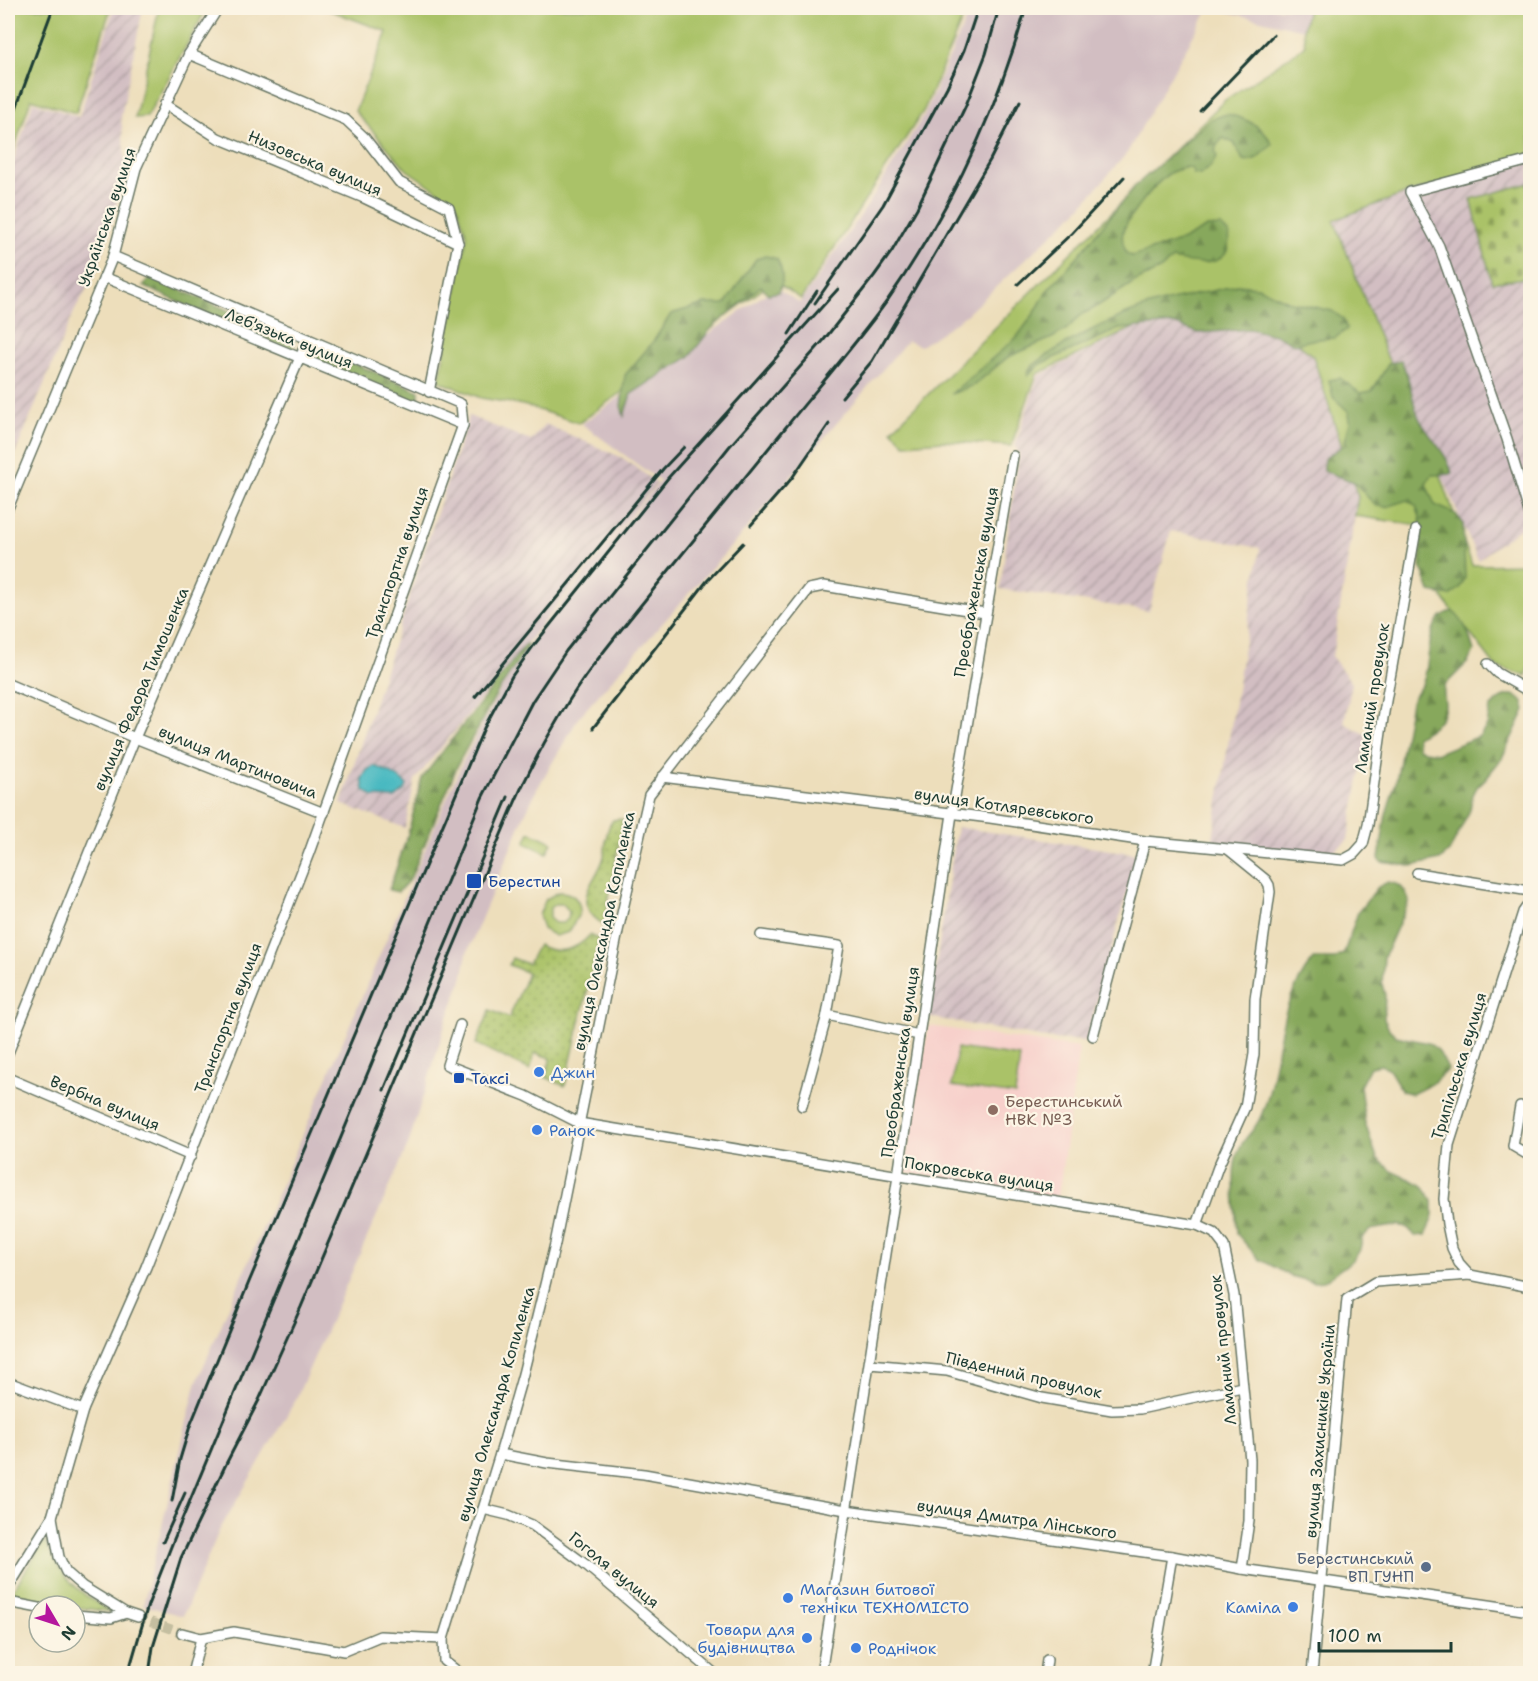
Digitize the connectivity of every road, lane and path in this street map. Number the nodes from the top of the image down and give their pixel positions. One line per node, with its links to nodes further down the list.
1 (218, 8): 2 (street, Українська вулиця)
2 (189, 54): 3 (street, Українська вулиця); 5 (street)
3 (165, 104): 5 (street, Низовська вулиця); 6 (street, Українська вулиця)
4 (1530, 160): 15 (street)
5 (458, 243): 10 (street)
6 (113, 256): 7 (street, Українська вулиця); 8 (street, Леб'язька вулиця)
7 (104, 278): 9 (street, Леб'язька вулиця); 14 (street, Українська вулиця)
8 (308, 339): 9 (street, вулиця Федора Тимошенка); 10 (street, Леб'язька вулиця)
9 (299, 359): 12 (street, Леб'язька вулиця); 21 (street, вулиця Федора Тимошенка)
10 (429, 392): 11 (street, Леб'язька вулиця)
11 (461, 404): 12 (street, Транспортна вулиця)
12 (463, 424): 23 (street, Транспортна вулиця)
13 (1013, 456): 17 (street, Преображенська вулиця)
14 (8, 508)
15 (1530, 515)
16 (1416, 530): 27 (street, Ламаний провулок)
17 (986, 613): 22 (street, вулиця Олександра Копиленка); 24 (street, Преображенська вулиця)
18 (1488, 664): 20 (street)
19 (8, 684): 21 (street, вулиця Мартиновича)
20 (1530, 692)
21 (135, 738): 23 (street, вулиця Мартиновича); 36 (street, вулиця Федора Тимошенка)
22 (662, 777): 24 (street, вулиця Котляревського); 40 (street, вулиця Олександра Копиленка)
23 (324, 813): 41 (street, Транспортна вулиця)
24 (952, 814): 25 (street, вулиця Котляревського); 34 (street, Преображенська вулиця)
25 (1145, 841): 26 (street, вулиця Котляревського); 35 (street)
26 (1227, 849): 27 (street, вулиця Котляревського); 44 (street)
27 (1343, 860)
28 (1417, 873): 29 (street)
29 (1530, 891)
30 (1530, 902): 45 (street, Трипільська вулиця)
31 (761, 934): 32 (street)
32 (827, 1015): 34 (street); 38 (street)
33 (460, 1025): 40 (street, Покровська вулиця)
34 (919, 1035): 43 (street, Преображенська вулиця)
35 (1093, 1036)
36 (8, 1053)
37 (8, 1078): 41 (street, Вербна вулиця)
38 (802, 1106)
39 (1520, 1106): 42 (street)
40 (579, 1123): 43 (street, Покровська вулиця); 51 (street, вулиця Олександра Копиленка)
41 (191, 1156): 50 (street, Транспортна вулиця)
42 (1530, 1156)
43 (898, 1176): 44 (street, Покровська вулиця); 47 (street, Преображенська вулиця)
44 (1197, 1225): 49 (street, Ламаний провулок)
45 (1470, 1275): 46 (street); 57 (street, вулиця Захисників України)
46 (1530, 1287)
47 (870, 1364): 49 (street, Південний провулок); 53 (street, Преображенська вулиця)
48 (8, 1382): 50 (street)
49 (1242, 1386): 56 (street, Ламаний провулок)
50 (83, 1410): 54 (street, Транспортна вулиця)
51 (500, 1454): 52 (street, вулиця Олександра Копиленка); 53 (street, вулиця Дмитра Лінського)
52 (483, 1509): 67 (street, вулиця Олександра Копиленка); 71 (street, Гоголя вулиця)
53 (846, 1510): 55 (street, вулиця Дмитра Лінського); 72 (street, Преображенська вулиця)
54 (52, 1517): 58 (street); 62 (street, Транспортна вулиця)
55 (1172, 1556): 56 (street, вулиця Дмитра Лінського); 74 (street)
56 (1242, 1569): 57 (street, вулиця Дмитра Лінського)
57 (1321, 1580): 61 (street, вулиця Дмитра Лінського); 75 (street, вулиця Захисників України)
58 (8, 1588)
59 (8, 1602): 60 (street)
60 (27, 1606)
61 (1530, 1611)
62 (126, 1613): 63 (street); 64 (street)
63 (87, 1616)
64 (138, 1617)
65 (182, 1633): 66 (street)
66 (201, 1638): 67 (street); 69 (street)
67 (443, 1639): 70 (street)
68 (1047, 1660): 73 (street)
69 (192, 1674)
70 (461, 1674)
71 (716, 1674)
72 (821, 1674)
73 (1045, 1674)
74 (1152, 1674)
75 (1312, 1674)

